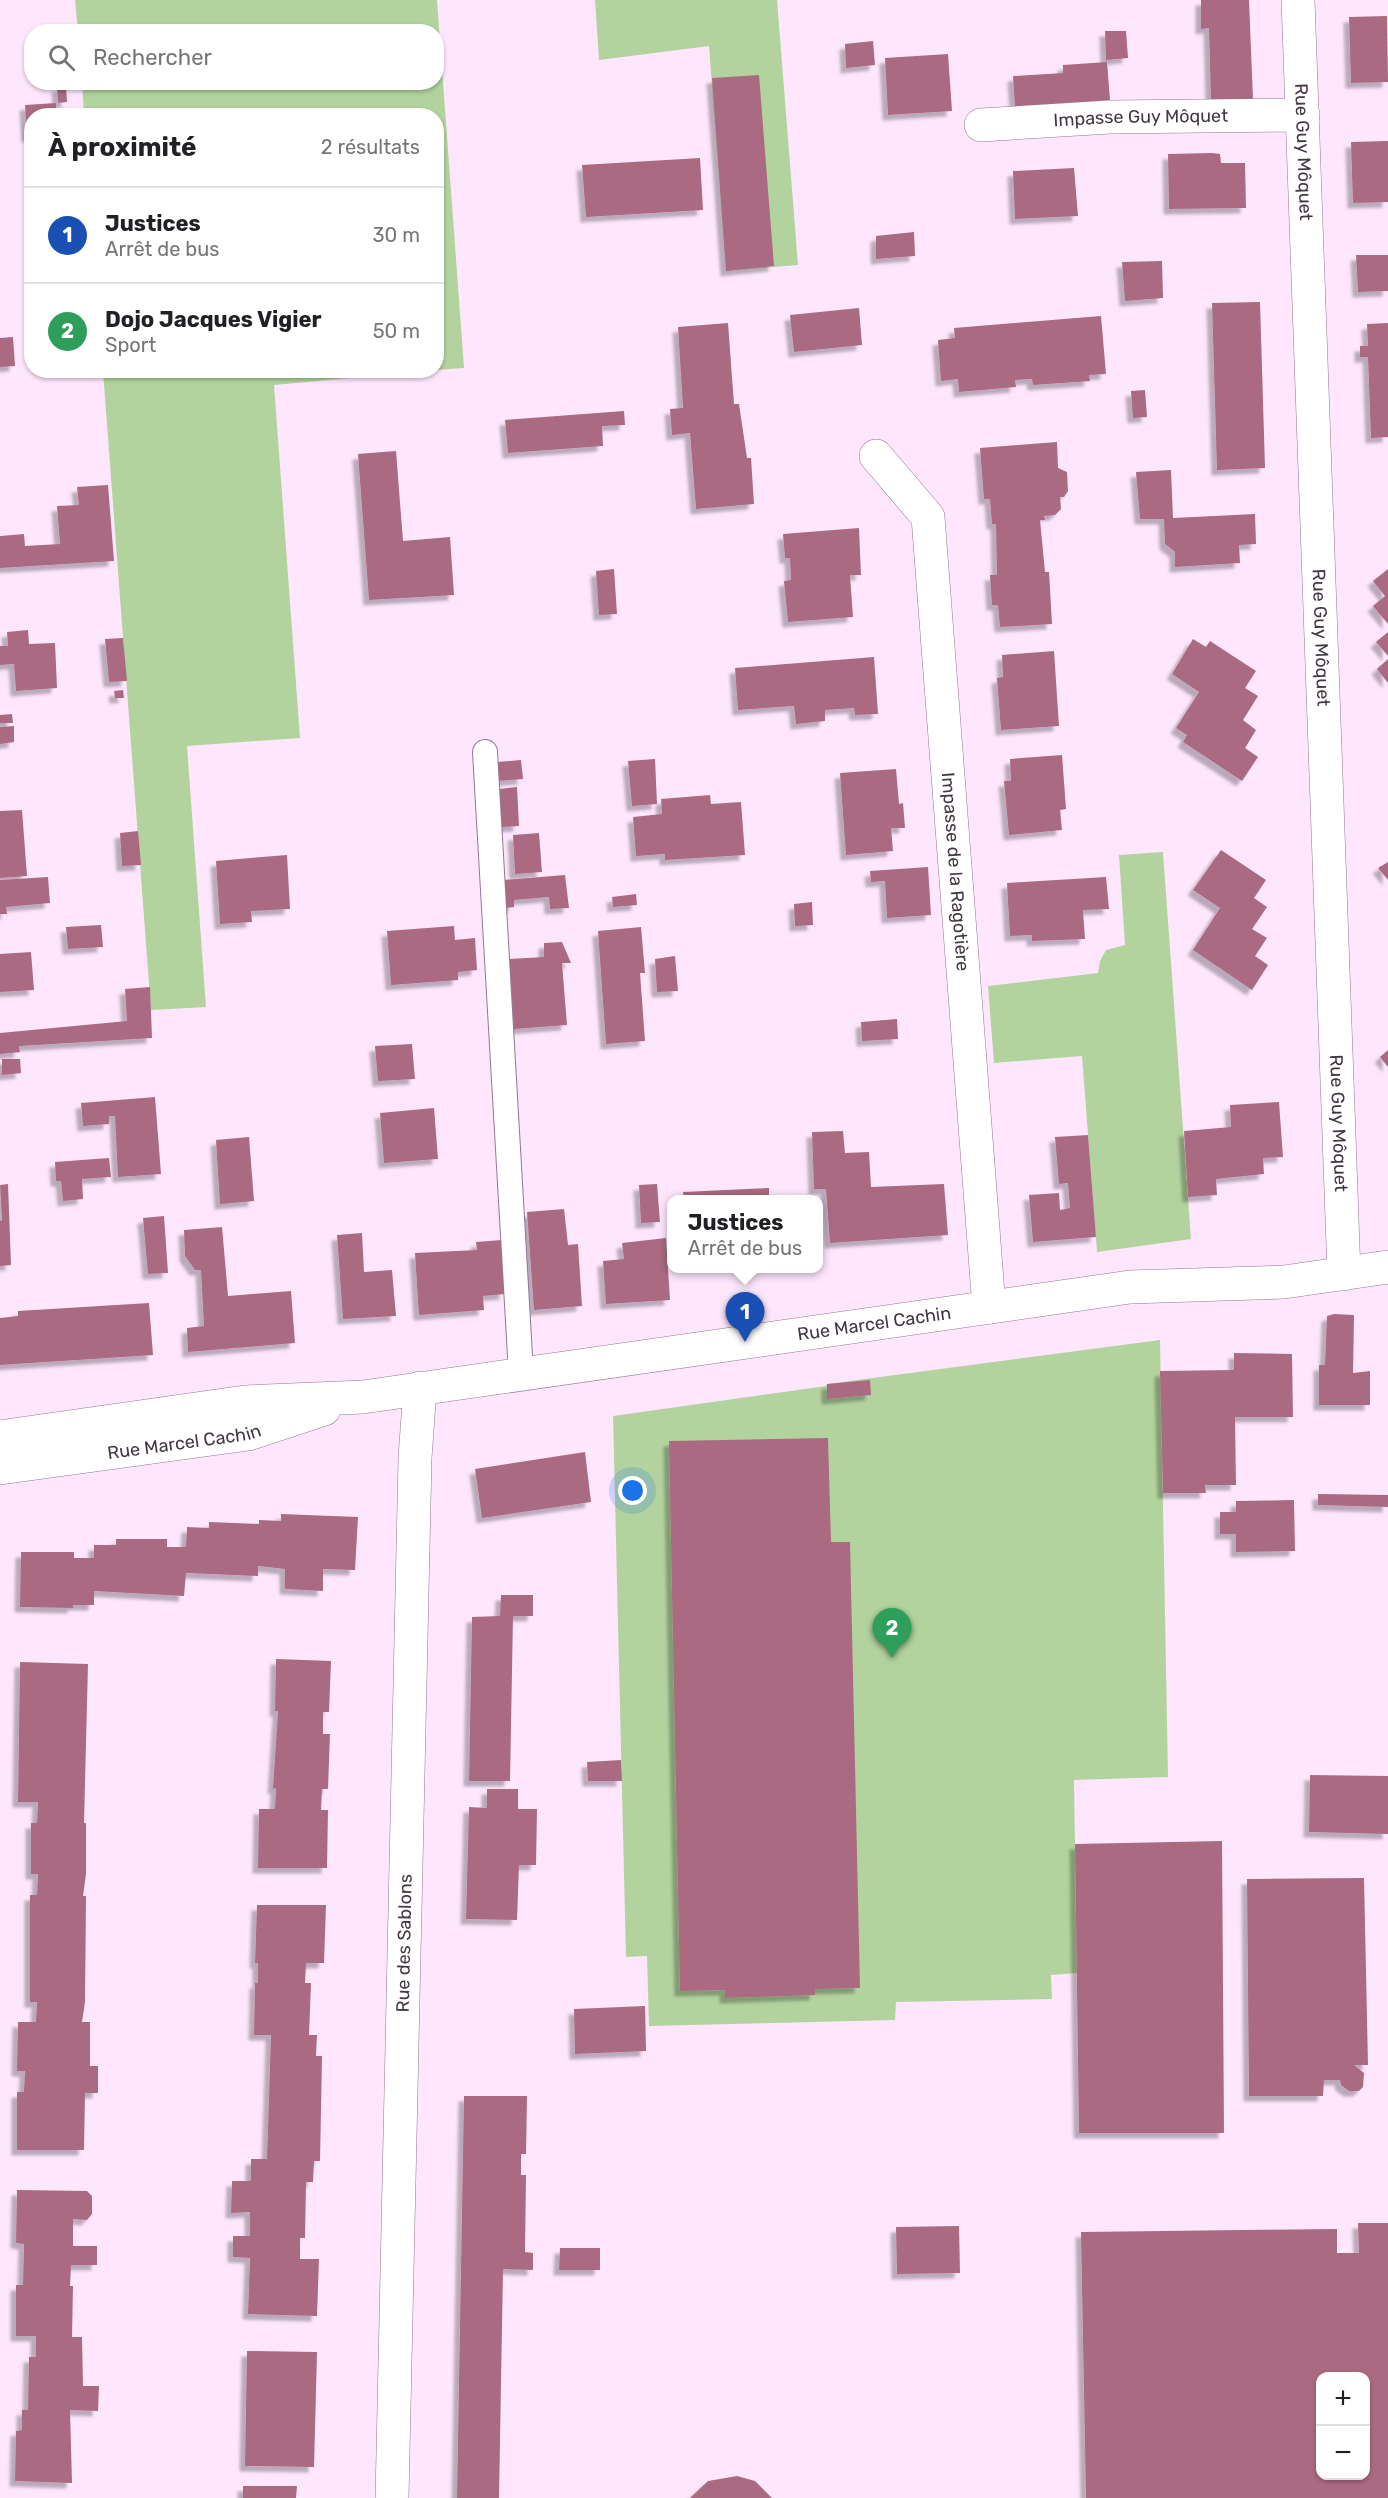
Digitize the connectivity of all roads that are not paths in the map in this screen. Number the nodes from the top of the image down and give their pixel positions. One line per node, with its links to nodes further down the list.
1 (1298, 0): 2 (street, Rue Guy Môquet)
2 (1303, 115): 3 (street, Impasse Guy Môquet); 7 (street, Rue Guy Môquet)
3 (981, 125)
4 (876, 456): 8 (street, Impasse de la Ragotière)
5 (485, 752): 9 (lane)
6 (1388, 1268): 7 (street, Rue Marcel Cachin)
7 (1344, 1274): 8 (street, Rue Marcel Cachin)
8 (989, 1307): 9 (street, Rue Marcel Cachin)
9 (521, 1373): 10 (street, Rue Marcel Cachin)
10 (420, 1388): 11 (street, Rue Marcel Cachin); 14 (street, Rue des Sablons)
11 (363, 1397): 12 (street, Rue Marcel Cachin); 13 (street, Rue Marcel Cachin)
12 (0, 1437)
13 (0, 1468)
14 (392, 2498)

